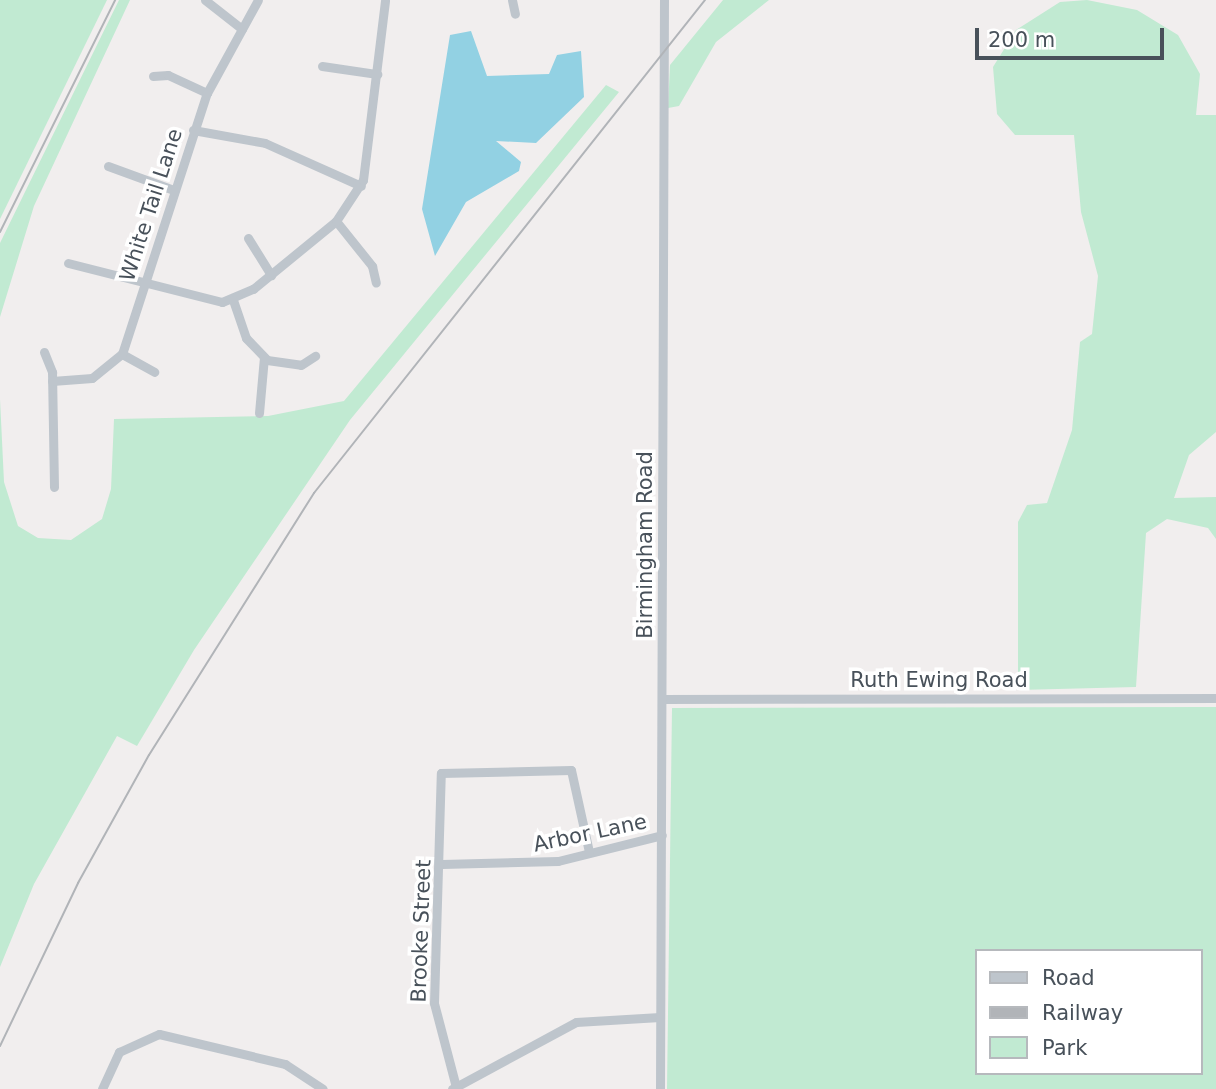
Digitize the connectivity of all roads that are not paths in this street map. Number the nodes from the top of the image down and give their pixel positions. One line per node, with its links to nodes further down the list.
1 (205, 0): 7 (street)
2 (258, 0): 7 (street, White Tail Lane)
3 (385, 0): 9 (street)
4 (512, 0): 6 (street)
5 (664, 0): 32 (street, Birmingham Road)
6 (514, 14)
7 (242, 29): 11 (street, White Tail Lane)
8 (321, 66): 9 (street)
9 (377, 74): 14 (street)
10 (153, 76): 11 (street)
11 (207, 93): 12 (street, White Tail Lane)
12 (193, 130): 14 (street); 15 (street, White Tail Lane)
13 (108, 166): 15 (street)
14 (361, 186): 16 (street)
15 (171, 189): 20 (street, White Tail Lane)
16 (336, 221): 19 (street); 21 (street)
17 (248, 238): 19 (street)
18 (68, 264): 20 (street)
19 (271, 275): 22 (street)
20 (143, 283): 22 (street); 24 (street, White Tail Lane)
21 (376, 283)
22 (233, 300): 26 (street)
23 (44, 352): 28 (street)
24 (122, 354): 27 (street); 28 (street)
25 (315, 356): 26 (street)
26 (264, 357): 29 (street)
27 (154, 372)
28 (52, 381): 30 (street)
29 (258, 413)
30 (54, 487)
31 (1216, 698): 32 (street, Ruth Ewing Road)
32 (662, 699): 33 (street, Birmingham Road)
33 (662, 835): 34 (street, Arbor Lane); 36 (street, Birmingham Road)
34 (589, 852): 35 (street, Arbor Lane); 35 (street, Brooke Street)
35 (442, 864): 37 (street, Brooke Street)
36 (660, 1017): 37 (street); 40 (street, Birmingham Road)
37 (453, 1088)
38 (102, 1089): 39 (street)
39 (323, 1089)
40 (660, 1089)

